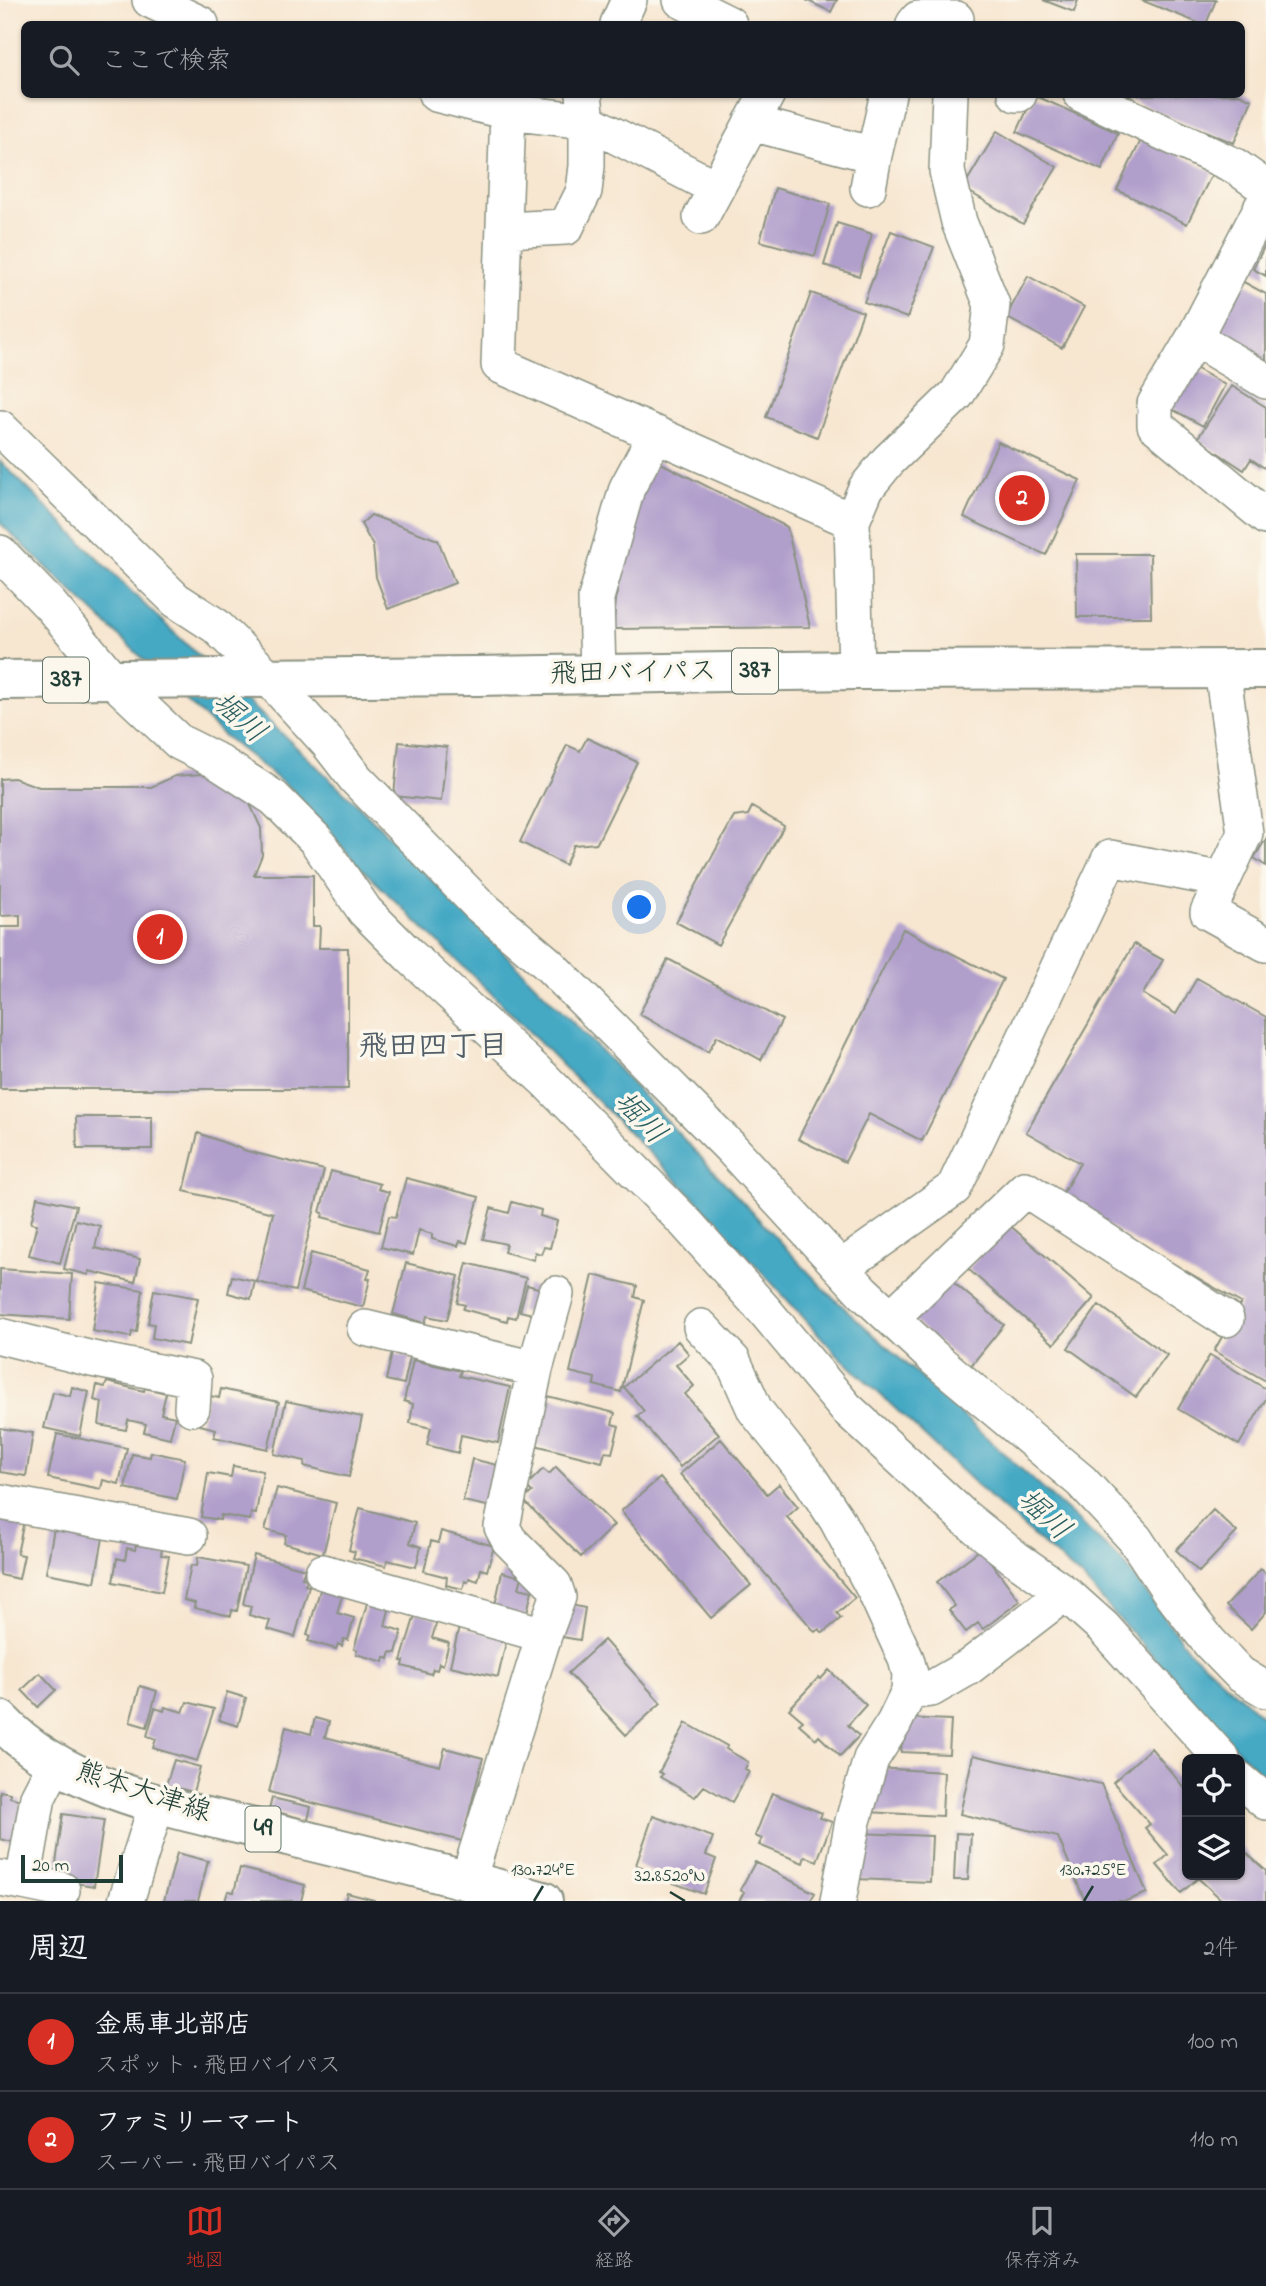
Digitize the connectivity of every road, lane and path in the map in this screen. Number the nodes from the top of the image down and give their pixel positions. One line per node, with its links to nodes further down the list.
1 (150, 0): 5 (street)
2 (629, 0): 6 (street)
3 (681, 0): 7 (street)
4 (956, 15): 8 (street)
5 (195, 21)
6 (619, 21)
7 (723, 21)
8 (916, 21)
9 (452, 98): 15 (street)
10 (887, 98): 14 (street)
11 (950, 98): 24 (street)
12 (1089, 98): 16 (street)
13 (586, 108): 14 (street); 15 (street); 18 (street)
14 (759, 109)
15 (508, 112): 18 (street)
16 (1266, 188)
17 (1266, 199): 19 (street)
18 (503, 230): 22 (street)
19 (1194, 338): 20 (street); 23 (street)
20 (1266, 381)
21 (0, 428): 30 (street)
22 (656, 434): 24 (street); 29 (street)
23 (1266, 517)
24 (852, 521): 28 (street)
25 (0, 553): 32 (street)
26 (1222, 669): 27 (main road, 飛田バイパス / 387); 28 (main road, 飛田バイパス / 387); 33 (street)
27 (1266, 669)
28 (856, 670): 29 (main road, 飛田バイパス / 387)
29 (597, 674): 30 (main road, 飛田バイパス / 387)
30 (256, 677): 32 (main road, 飛田バイパス / 387); 35 (street)
31 (0, 680): 32 (main road, 飛田バイパス / 387)
32 (123, 680): 47 (street)
33 (1223, 880): 34 (street); 35 (street)
34 (1266, 944)
35 (841, 1268): 37 (street)
36 (556, 1294): 42 (street)
37 (891, 1318): 38 (street); 49 (street)
38 (1226, 1319)
39 (701, 1327): 50 (street)
40 (365, 1328): 42 (street)
41 (0, 1336): 43 (street)
42 (536, 1369): 48 (street)
43 (192, 1408)
44 (0, 1502): 45 (street)
45 (189, 1536)
46 (323, 1572): 48 (street)
47 (1065, 1593): 50 (street); 52 (street)
48 (544, 1634): 58 (street)
49 (1266, 1690)
50 (909, 1692): 62 (street)
51 (0, 1720): 53 (main road, 熊本大津線 / 49)
52 (1217, 1754)
53 (55, 1764): 56 (main road, 熊本大津線 / 49); 57 (street)
54 (1245, 1784): 55 (street)
55 (1266, 1802)
56 (156, 1803): 58 (main road, 熊本大津線 / 49); 60 (street)
57 (11, 1880): 59 (street)
58 (468, 1880): 61 (main road, 熊本大津線 / 49)
59 (62, 1890)
60 (127, 1901)
61 (543, 1901)
62 (838, 1901)

